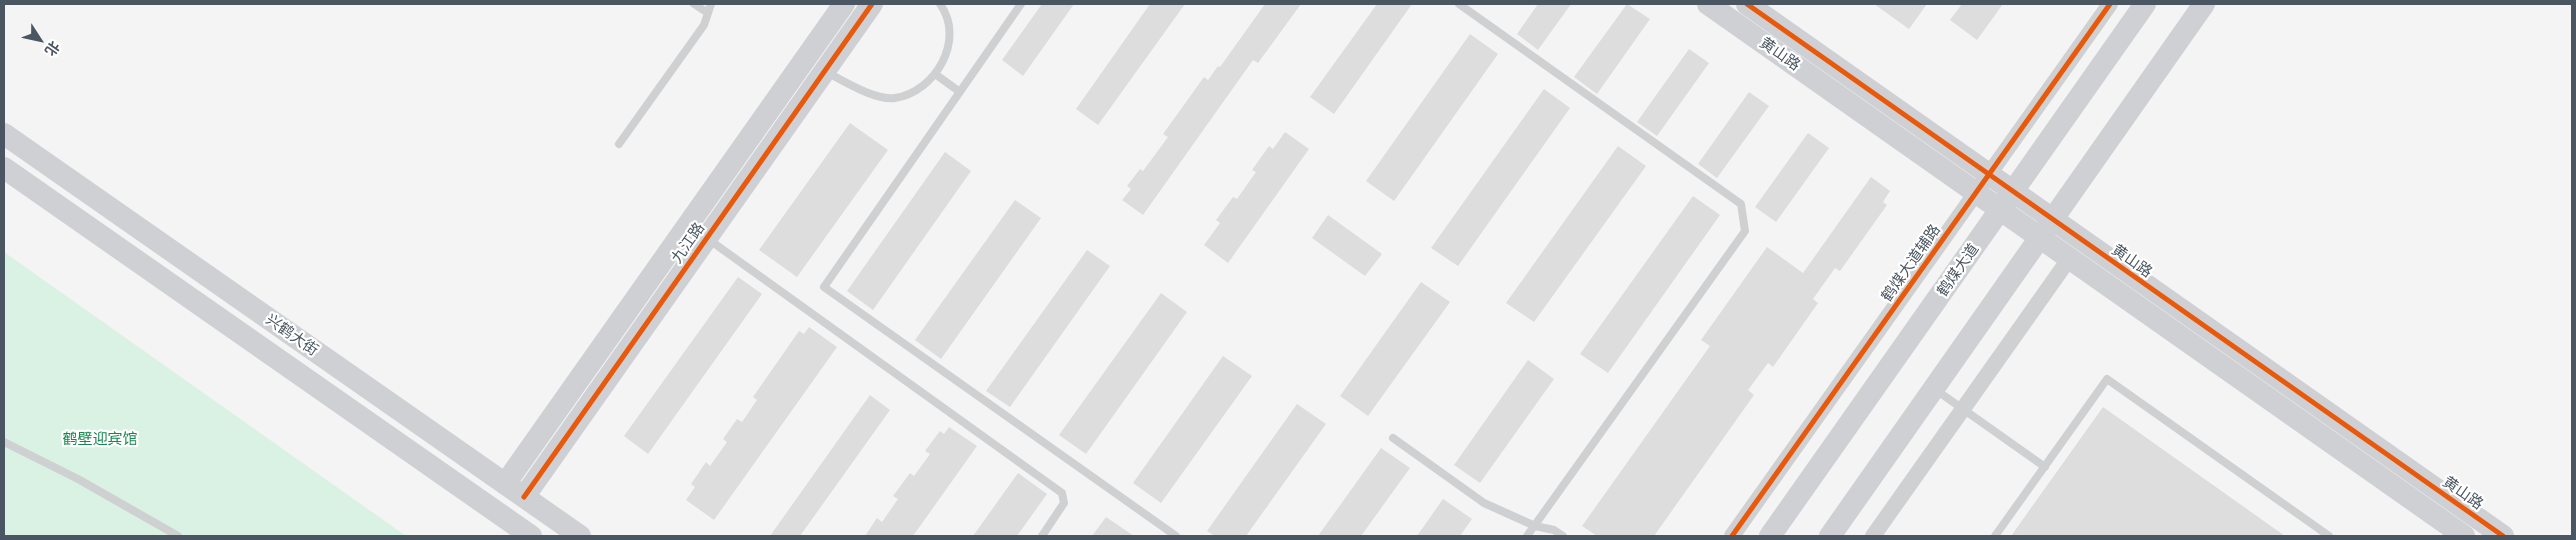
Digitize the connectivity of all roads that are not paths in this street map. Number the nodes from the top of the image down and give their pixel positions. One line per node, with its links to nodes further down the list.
1 (694, 4): 13 (lane)
2 (711, 4): 13 (lane)
3 (844, 4): 32 (street, 九江路)
4 (872, 4): 14 (street, 九江路)
5 (940, 4): 15 (lane)
6 (1021, 4): 16 (lane)
7 (1459, 4): 34 (lane)
8 (1708, 4): 20 (street, 黄山路)
9 (1746, 4): 20 (street, 黄山路)
10 (2110, 4): 20 (street, 鹤煤大道辅路)
11 (2146, 4): 21 (street, 鹤煤大道)
12 (2204, 4): 23 (street)
13 (708, 13): 18 (lane)
14 (824, 71): 15 (lane); 24 (street, 九江路)
15 (935, 74): 16 (lane)
16 (960, 92): 39 (lane)
17 (4, 134): 32 (street, 兴鹤大街)
18 (619, 144)
19 (4, 168): 36 (street, 兴鹤大街)
20 (1983, 184): 21 (street, 黄山路); 22 (street, 黄山路); 42 (street, 鹤煤大道辅路)
21 (2013, 192): 22 (street, 鹤煤大道); 23 (street, 黄山路)
22 (2000, 210): 25 (street, 黄山路); 43 (street, 鹤煤大道)
23 (2052, 220): 25 (street); 49 (street, 黄山路)
24 (707, 238): 33 (street, 九江路); 38 (lane)
25 (2039, 238): 26 (street, 黄山路); 27 (street)
26 (2069, 259): 28 (street); 48 (street, 黄山路)
27 (1934, 388): 28 (lane); 44 (street)
28 (1963, 409): 31 (lane); 45 (street)
29 (1393, 438): 34 (lane)
30 (4, 442): 35 (lane)
31 (2045, 467): 46 (lane); 47 (lane)
32 (505, 484): 33 (street, 兴鹤大街)
33 (524, 497): 37 (street, 兴鹤大街)
34 (1535, 526): 40 (lane); 41 (lane)
35 (178, 536)
36 (531, 536)
37 (580, 536)
38 (1042, 536)
39 (1176, 536)
40 (1528, 536)
41 (1562, 536)
42 (1732, 536)
43 (1770, 536)
44 (1830, 536)
45 (1873, 536)
46 (1995, 536)
47 (2329, 536)
48 (2464, 536)
49 (2503, 536)

